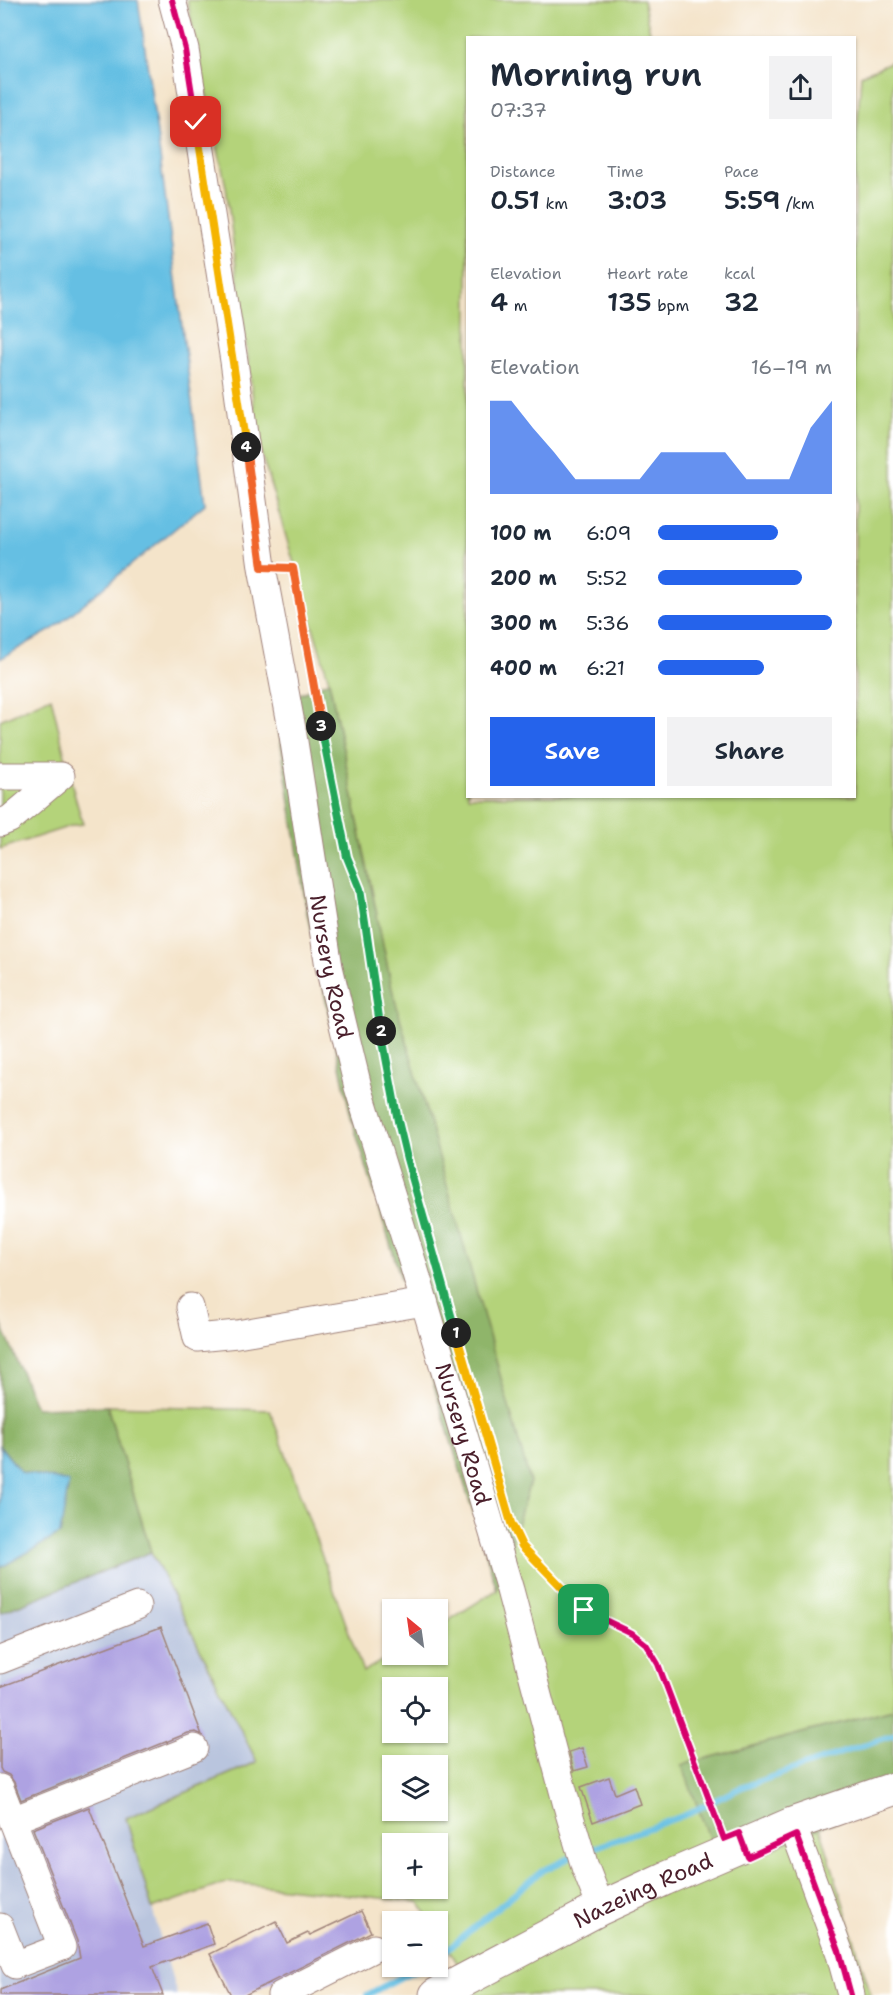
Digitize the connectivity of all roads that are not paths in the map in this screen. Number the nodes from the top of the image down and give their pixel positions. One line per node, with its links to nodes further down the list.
1 (172, 0): 4 (lane, Nursery Road)
2 (0, 776): 3 (lane)
3 (0, 823)
4 (424, 1302): 5 (lane); 13 (lane, Nursery Road)
5 (190, 1307)
6 (138, 1606): 7 (lane)
7 (0, 1660)
8 (194, 1748): 11 (lane)
9 (0, 1788): 11 (lane)
10 (893, 1789): 12 (main road, Nazeing Road)
11 (12, 1820): 14 (lane)
12 (792, 1824): 13 (main road, Nazeing Road); 18 (lane)
13 (601, 1908): 17 (main road, Nazeing Road)
14 (0, 1927)
15 (374, 1948): 16 (lane)
16 (281, 1995)
17 (436, 1995)
18 (851, 1995)

